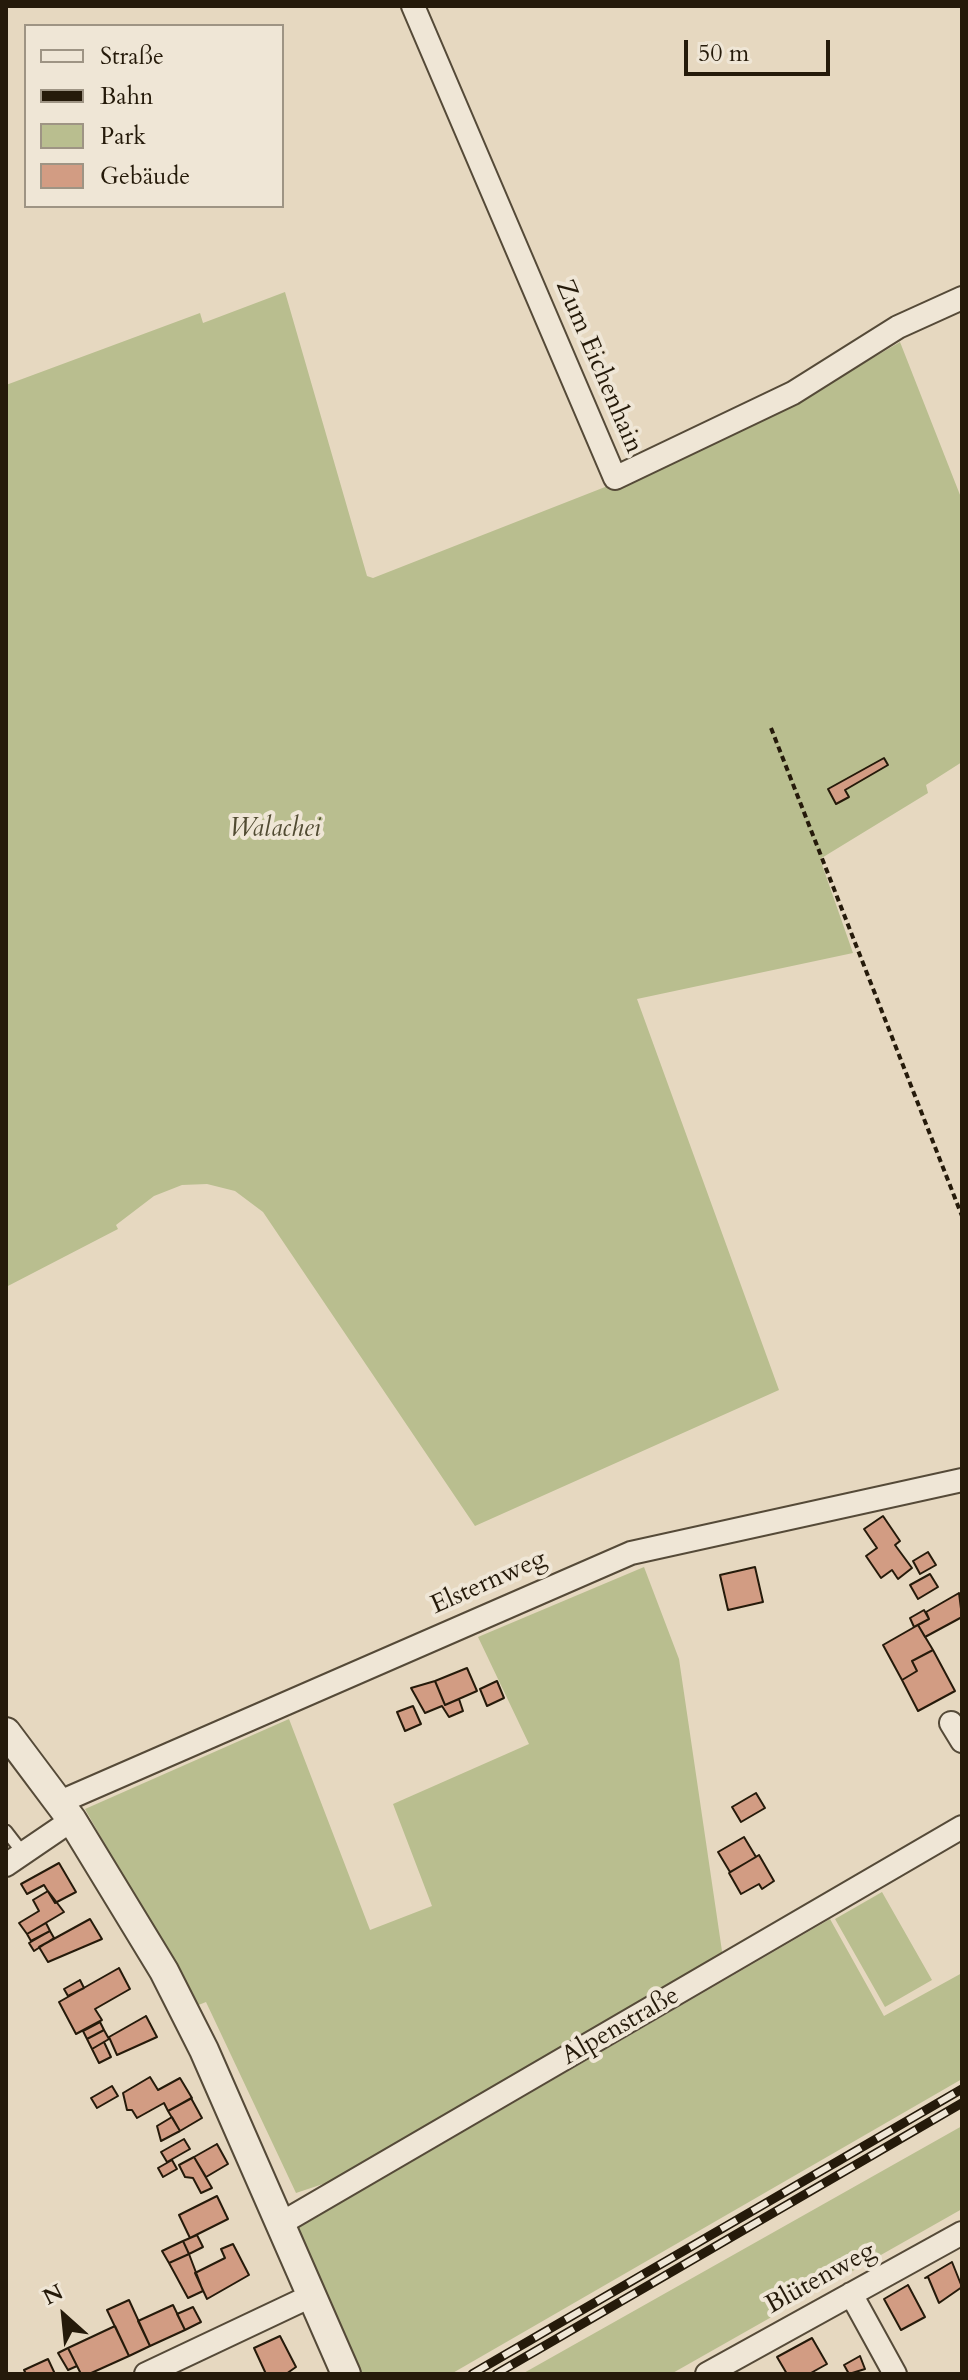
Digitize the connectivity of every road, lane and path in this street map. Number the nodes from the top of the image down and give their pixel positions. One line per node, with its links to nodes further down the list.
1 (413, 6): 2 (street, Zum Eichenhain)
2 (962, 298)
3 (771, 728): 4 (path)
4 (962, 1216)
5 (962, 1480): 7 (street, Elsternweg)
6 (6, 1732): 7 (street)
7 (66, 1811): 10 (street, Elsternweg); 11 (street)
8 (962, 1827): 11 (street, Alpenstraße)
9 (6, 1831): 10 (lane)
10 (14, 1859)
11 (280, 2224): 14 (street)
12 (962, 2233): 13 (street, Blütenweg)
13 (851, 2294): 17 (street, Blütenweg); 18 (street)
14 (311, 2296): 15 (street); 16 (street)
15 (146, 2374)
16 (346, 2374)
17 (707, 2374)
18 (895, 2374)

